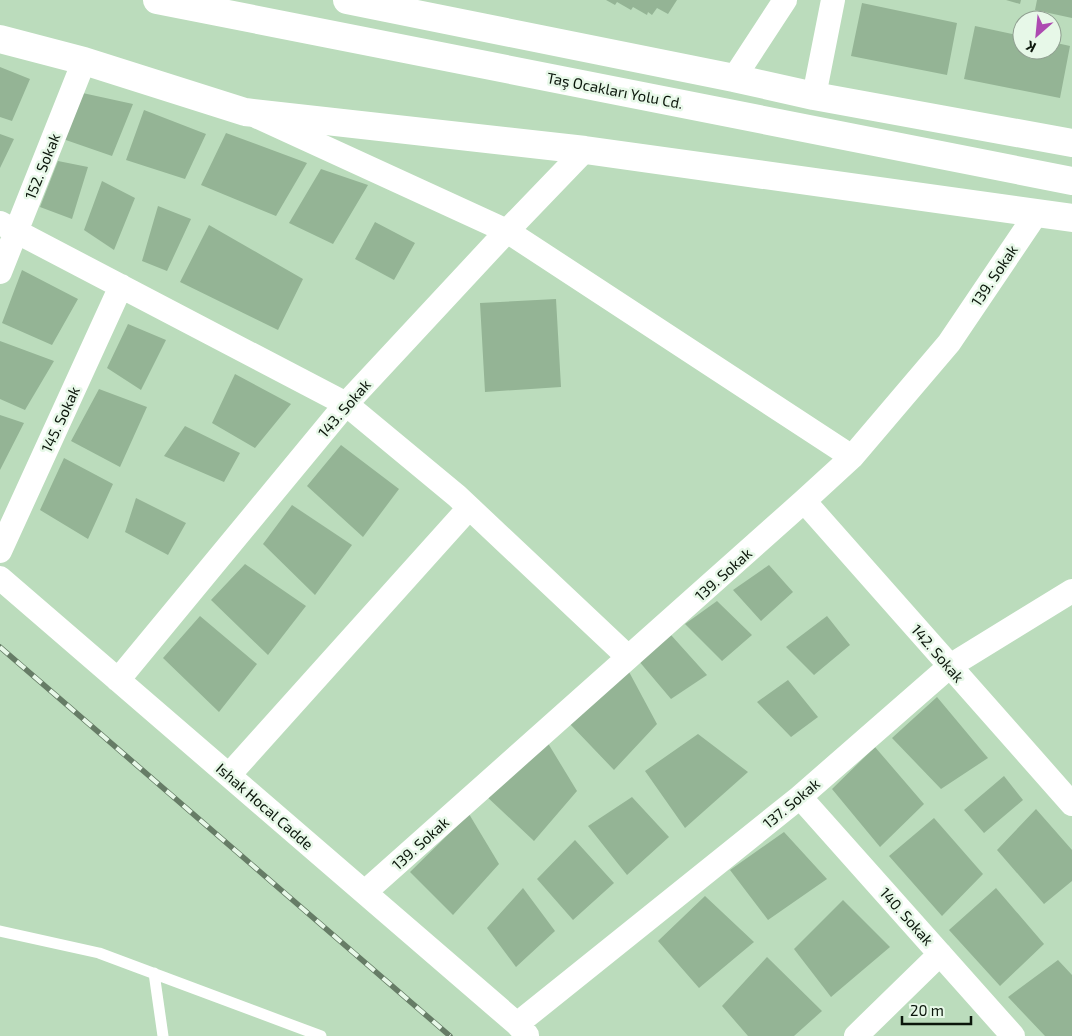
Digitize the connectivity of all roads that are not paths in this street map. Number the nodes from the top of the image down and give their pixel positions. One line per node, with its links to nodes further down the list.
1 (157, 0): 13 (main road, Taş Ocakları Yolu Cd.)
2 (347, 0): 5 (main road)
3 (785, 0): 8 (street)
4 (833, 0): 9 (street)
5 (416, 7): 8 (main road)
6 (0, 39): 7 (main road)
7 (84, 61): 10 (main road); 16 (street, 152. Sokak)
8 (734, 78): 9 (main road)
9 (814, 96): 11 (main road)
10 (245, 112): 12 (main road); 17 (street)
11 (1072, 143)
12 (585, 150): 14 (main road); 17 (street, 143. Sokak)
13 (1072, 181)
14 (1036, 214): 15 (main road); 21 (street, 139. Sokak)
15 (1072, 218)
16 (8, 227): 18 (street, 152. Sokak); 19 (street)
17 (507, 231): 20 (street, 143. Sokak); 21 (street)
18 (0, 272)
19 (121, 286): 20 (street); 24 (street, 145. Sokak)
20 (346, 404): 23 (street); 29 (street, 143. Sokak)
21 (852, 457): 22 (street, 139. Sokak)
22 (804, 501): 27 (street, 139. Sokak); 28 (street, 142. Sokak)
23 (469, 508): 27 (street); 30 (street)
24 (0, 551)
25 (0, 578): 29 (street, Ishak Hocal Cadde)
26 (1072, 591): 28 (street, 137. Sokak)
27 (628, 657): 33 (street, 139. Sokak)
28 (950, 666): 31 (street, 137. Sokak); 32 (street, 142. Sokak)
29 (118, 680): 30 (street, Ishak Hocal Cadde)
30 (229, 775): 33 (street, Ishak Hocal Cadde)
31 (800, 797): 35 (street, 140. Sokak); 37 (street, 137. Sokak)
32 (1072, 804)
33 (364, 892): 37 (street, Ishak Hocal Cadde)
34 (0, 931): 36 (lane)
35 (940, 954): 40 (street); 41 (street, 140. Sokak)
36 (154, 973): 38 (lane); 39 (lane)
37 (523, 1030)
38 (163, 1036)
39 (321, 1036)
40 (856, 1036)
41 (1014, 1036)

